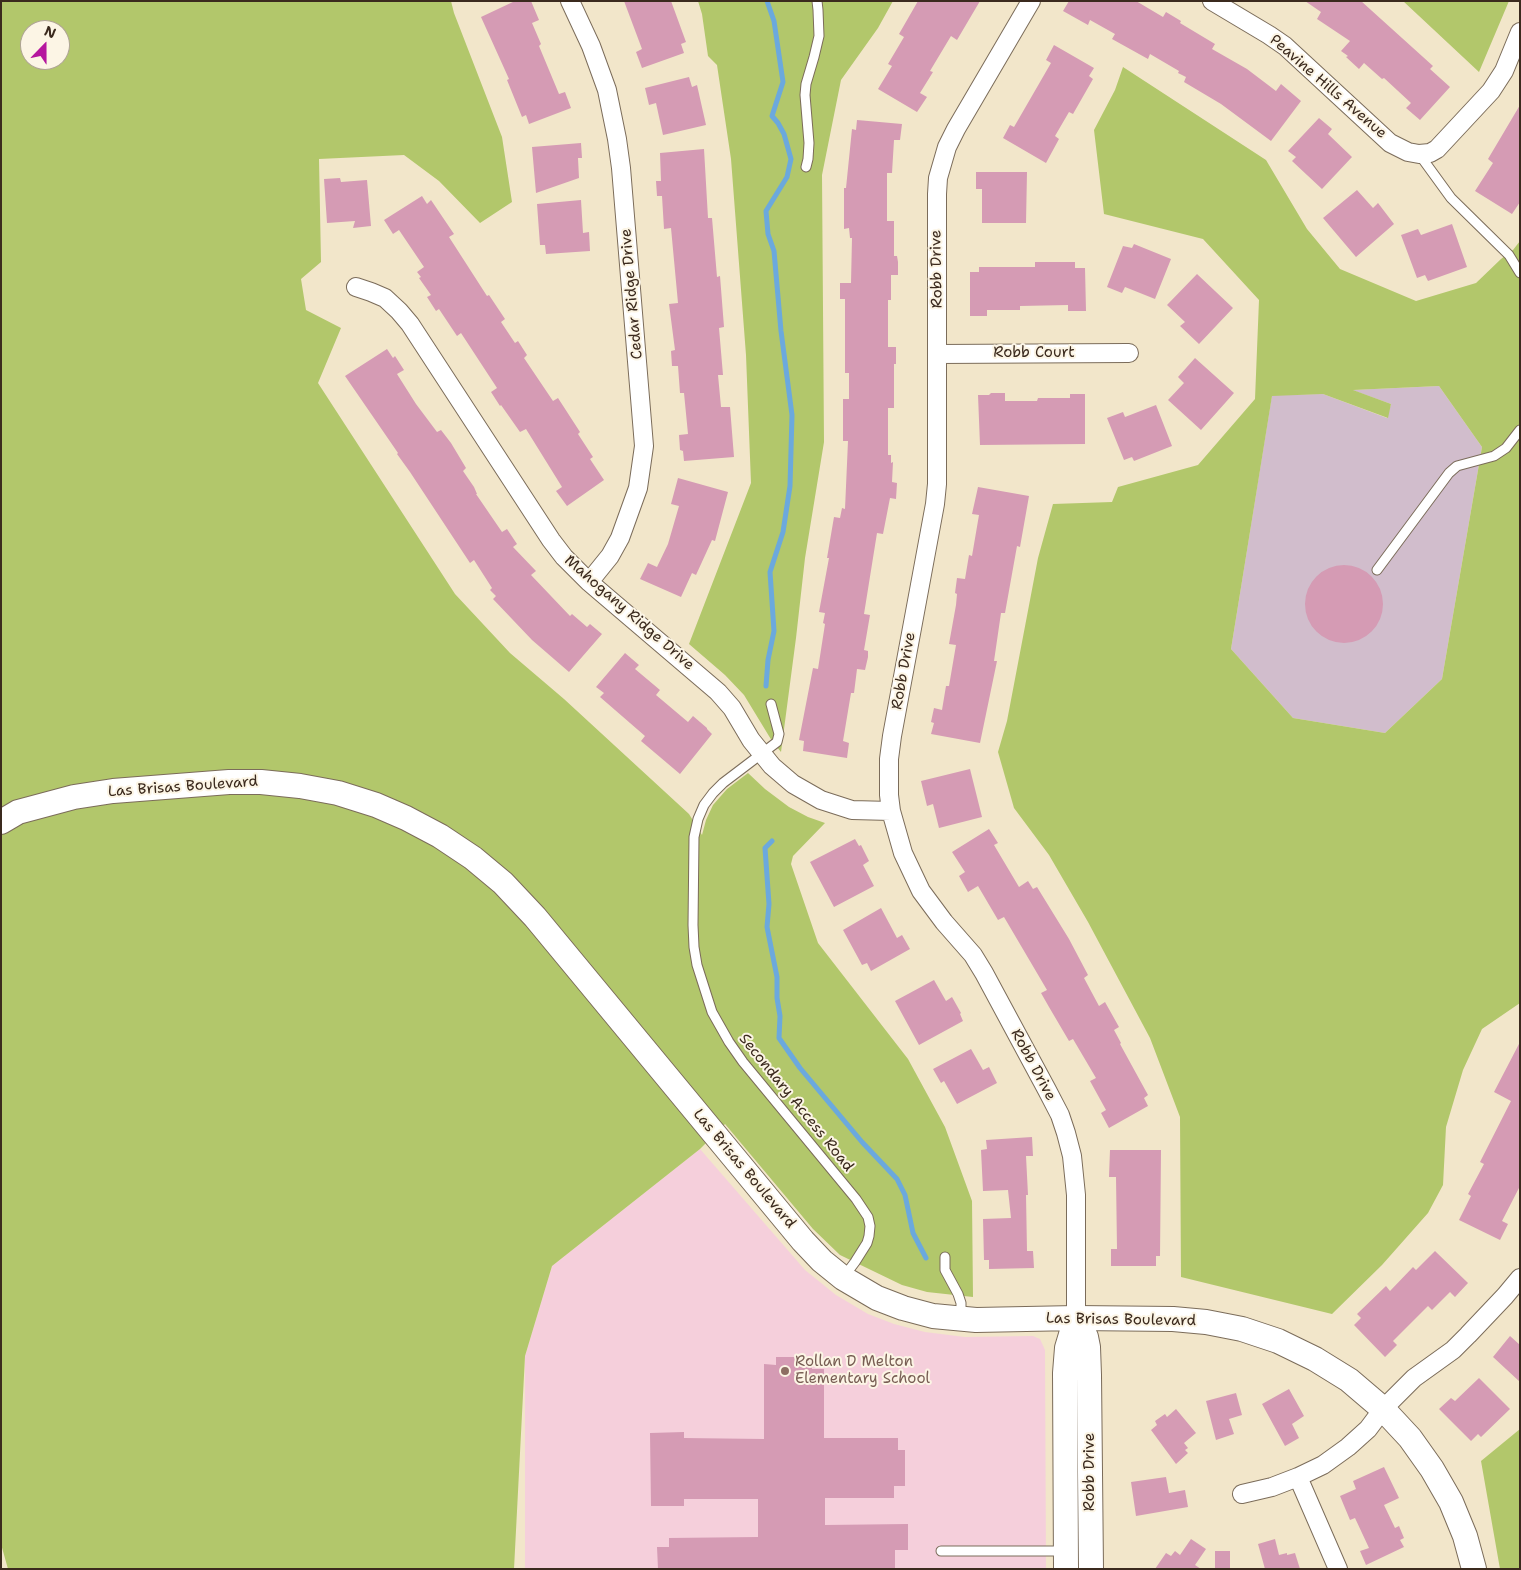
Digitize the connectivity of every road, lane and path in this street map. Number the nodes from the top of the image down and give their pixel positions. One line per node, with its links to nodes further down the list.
1 (570, 1): 14 (street, Cedar Ridge Drive)
2 (817, 1): 7 (lane)
3 (1031, 1): 11 (street, Robb Drive)
4 (1212, 1): 6 (street, Peavine Hills Avenue)
5 (1520, 32): 6 (street)
6 (1419, 154): 8 (lane)
7 (806, 167)
8 (1520, 273)
9 (356, 287): 14 (street, Mahogany Ridge Drive)
10 (1129, 353): 11 (street, Robb Court)
11 (938, 354): 17 (street, Robb Drive)
12 (1520, 430): 13 (lane)
13 (1377, 570)
14 (589, 582): 16 (street, Mahogany Ridge Drive)
15 (771, 704): 16 (lane, Secondary Access Road)
16 (761, 753): 17 (street, Mahogany Ridge Drive); 20 (lane, Secondary Access Road)
17 (891, 811): 22 (street, Robb Drive)
18 (1, 822): 20 (street, Las Brisas Boulevard)
19 (945, 1257): 23 (lane)
20 (843, 1278): 23 (street, Las Brisas Boulevard)
21 (1520, 1278): 24 (street)
22 (1076, 1318): 23 (street, Las Brisas Boulevard); 24 (street, Las Brisas Boulevard); 28 (street, Robb Drive); 29 (street, Robb Drive)
23 (961, 1319)
24 (1382, 1409): 25 (street); 31 (street, Las Brisas Boulevard)
25 (1298, 1477): 26 (street); 30 (street)
26 (1242, 1494)
27 (941, 1551): 28 (lane)
28 (1066, 1560)
29 (1091, 1569)
30 (1338, 1569)
31 (1474, 1569)

